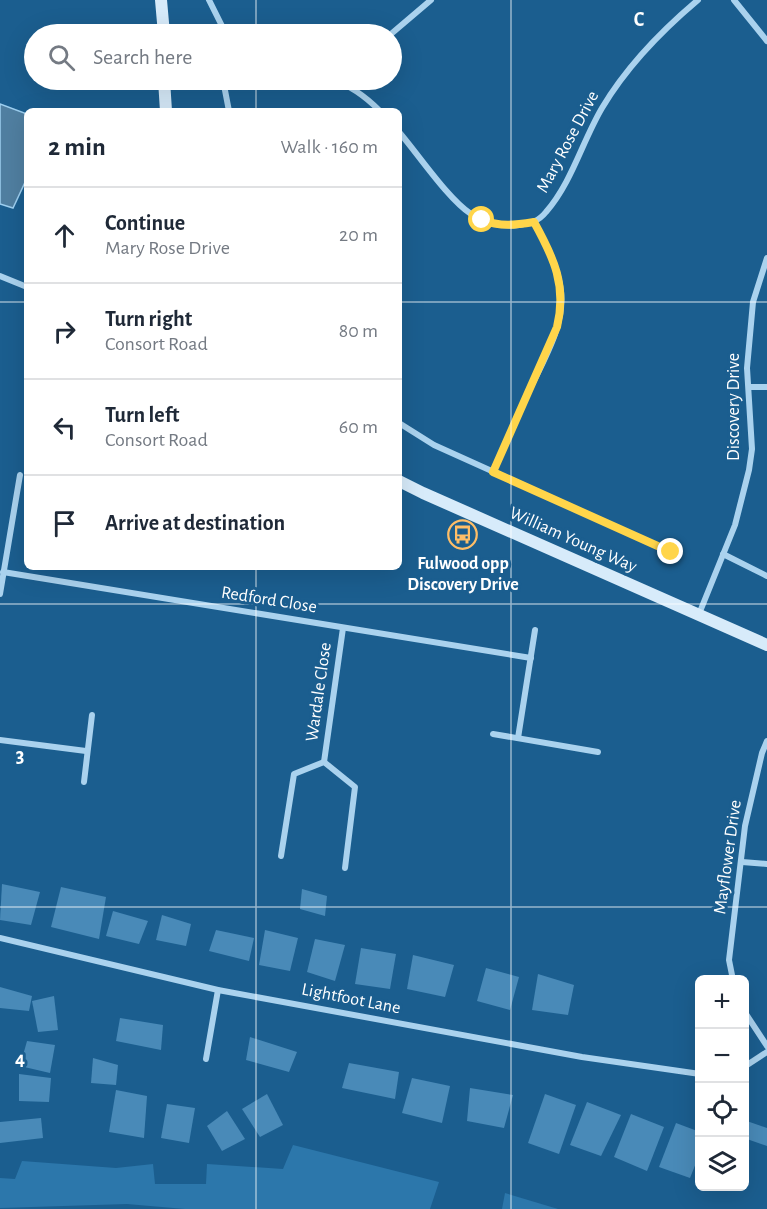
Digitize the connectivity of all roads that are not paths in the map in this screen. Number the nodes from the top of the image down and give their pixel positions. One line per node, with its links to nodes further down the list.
1 (161, 0): 6 (main road)
2 (209, 0): 7 (street)
3 (431, 0): 8 (street)
4 (698, 0): 17 (street, Mary Rose Drive)
5 (734, 0): 9 (street)
6 (163, 24)
7 (221, 24)
8 (402, 25)
9 (767, 41)
10 (165, 90): 13 (main road)
11 (225, 90): 14 (street)
12 (358, 90): 15 (street)
13 (166, 108)
14 (228, 108)
15 (377, 108)
16 (402, 136): 17 (street)
17 (534, 222): 24 (street)
18 (767, 258): 21 (street, Discovery Drive)
19 (0, 276): 20 (street)
20 (24, 286)
21 (748, 387): 22 (street); 28 (street, Discovery Drive)
22 (767, 387)
23 (402, 425): 24 (street)
24 (493, 472): 27 (street)
25 (20, 475): 29 (street)
26 (402, 482): 32 (main road, William Young Way)
27 (671, 552)
28 (723, 554): 30 (street); 32 (street, Discovery Drive)
29 (3, 572): 31 (street); 33 (street, Redford Close)
30 (767, 576)
31 (0, 594)
32 (698, 615): 35 (main road, William Young Way)
33 (343, 627): 36 (street, Redford Close); 44 (street, Wardale Close)
34 (535, 630): 36 (street)
35 (767, 645)
36 (531, 658): 39 (street)
37 (92, 715): 42 (street)
38 (493, 734): 39 (street)
39 (518, 738): 43 (street)
40 (0, 740): 42 (street)
41 (767, 741): 47 (street, Mayflower Drive)
42 (86, 751): 45 (street)
43 (598, 752)
44 (324, 762): 46 (street, Wardale Close); 49 (street, Wardale Close)
45 (84, 782)
46 (281, 856)
47 (742, 862): 48 (street); 51 (street, Mayflower Drive)
48 (767, 864)
49 (345, 868)
50 (0, 938): 52 (street, Lightfoot Lane)
51 (732, 975)
52 (218, 990): 56 (street); 58 (street, Lightfoot Lane)
53 (749, 1019): 54 (street)
54 (767, 1046)
55 (767, 1052): 57 (street)
56 (206, 1059)
57 (749, 1064)
58 (695, 1074)

